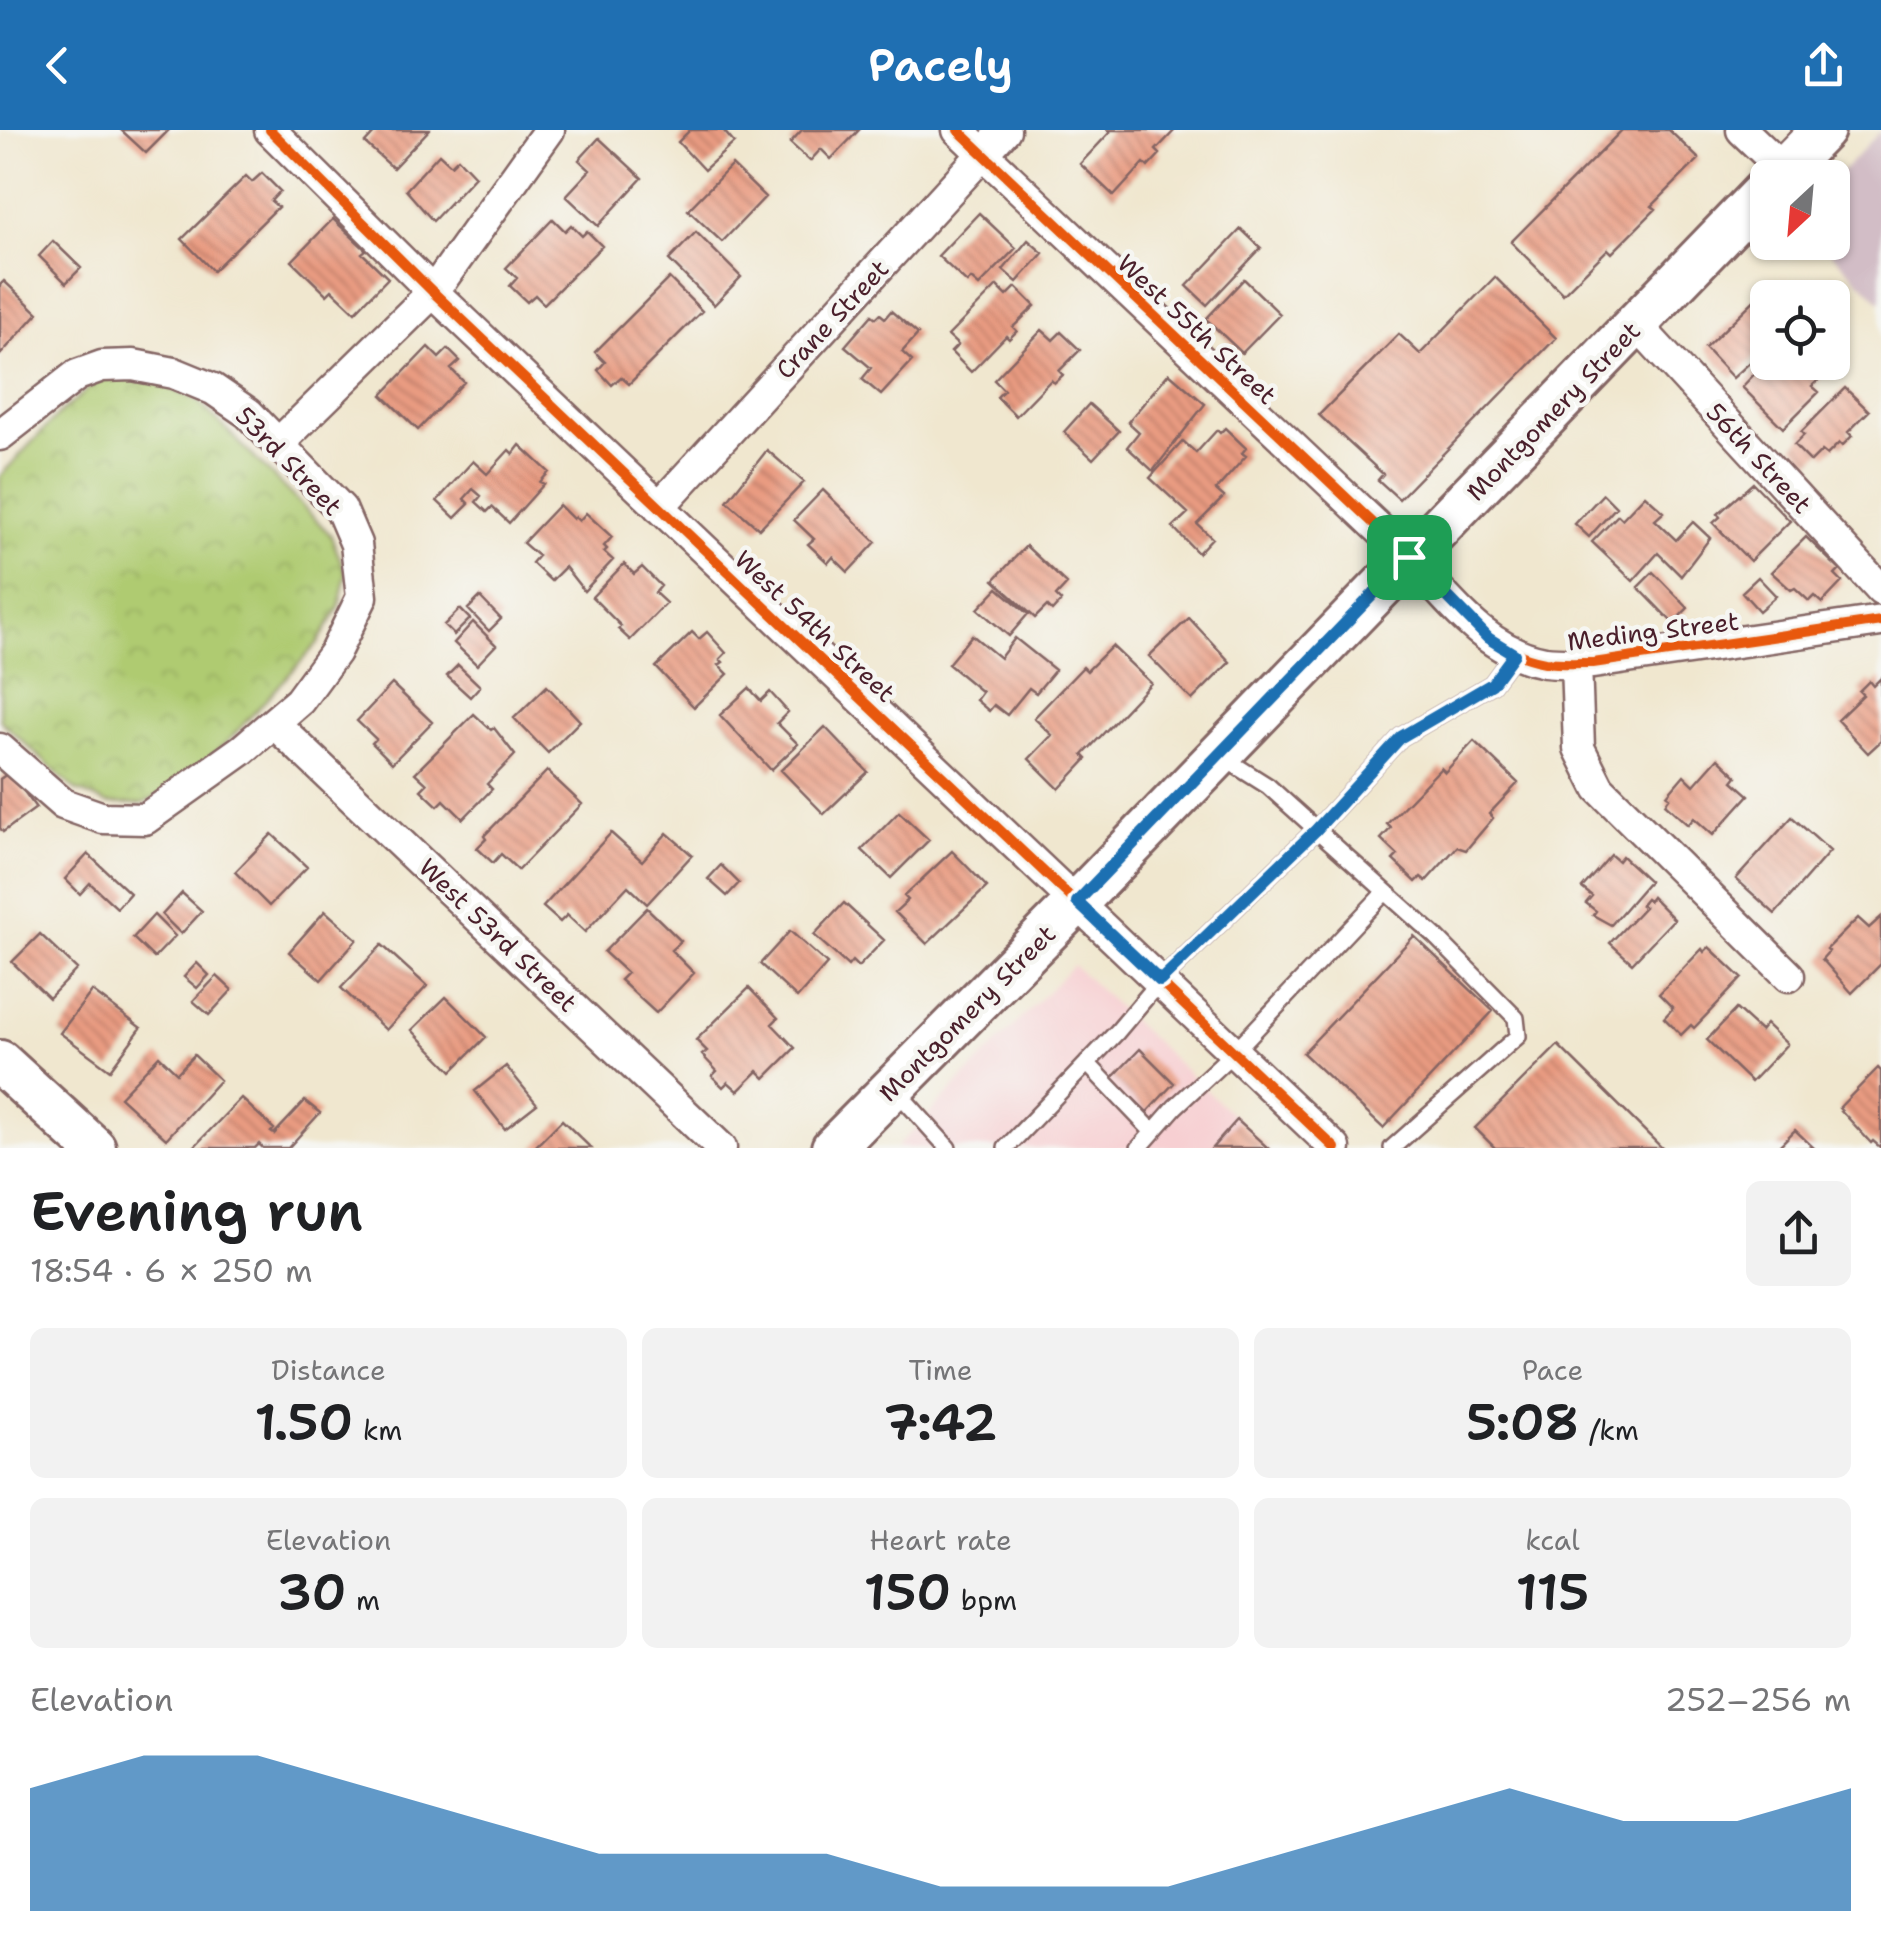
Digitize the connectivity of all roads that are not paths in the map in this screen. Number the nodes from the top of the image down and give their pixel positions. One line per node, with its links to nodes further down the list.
1 (270, 130): 11 (street, West 54th Street)
2 (549, 130): 11 (street)
3 (958, 130): 7 (street, West 55th Street)
4 (1005, 130): 7 (street, Crane Street)
5 (1742, 130): 8 (street)
6 (1823, 130): 9 (main road, Montgomery Street)
7 (983, 155): 15 (street, Crane Street); 16 (street, West 55th Street)
8 (1763, 160)
9 (1794, 160)
10 (1750, 205): 12 (main road, Montgomery Street)
11 (433, 292): 14 (street); 15 (street, West 54th Street)
12 (1637, 325): 16 (main road, Montgomery Street); 17 (street, 56th Street)
13 (0, 436): 14 (street, 53rd Street)
14 (279, 443): 21 (street, 53rd Street)
15 (659, 507): 26 (street, West 54th Street)
16 (1409, 557): 19 (street, Meding Street); 23 (main road, Montgomery Street)
17 (1881, 590)
18 (1881, 622): 20 (street, Meding Street)
19 (1514, 654): 20 (street, Meding Street); 24 (lane)
20 (1576, 663): 27 (street)
21 (274, 722): 22 (street, 53rd Street); 35 (street, West 53rd Street)
22 (0, 749)
23 (1218, 755): 24 (lane); 26 (main road, Montgomery Street)
24 (1316, 830): 25 (lane); 28 (lane)
25 (1385, 892): 29 (lane); 41 (lane)
26 (1077, 902): 28 (street, West 54th Street); 32 (main road, Montgomery Street)
27 (1788, 976)
28 (1160, 981): 29 (street, West 54th Street); 31 (lane)
29 (1234, 1052): 33 (lane); 40 (street, West 54th Street)
30 (0, 1062): 34 (main road)
31 (1087, 1063): 33 (lane); 38 (lane)
32 (893, 1088): 36 (main road, Montgomery Street); 37 (lane)
33 (1153, 1132): 39 (lane)
34 (94, 1148)
35 (722, 1148)
36 (833, 1148)
37 (948, 1148)
38 (1006, 1148)
39 (1139, 1148)
40 (1336, 1148)
41 (1392, 1148)

